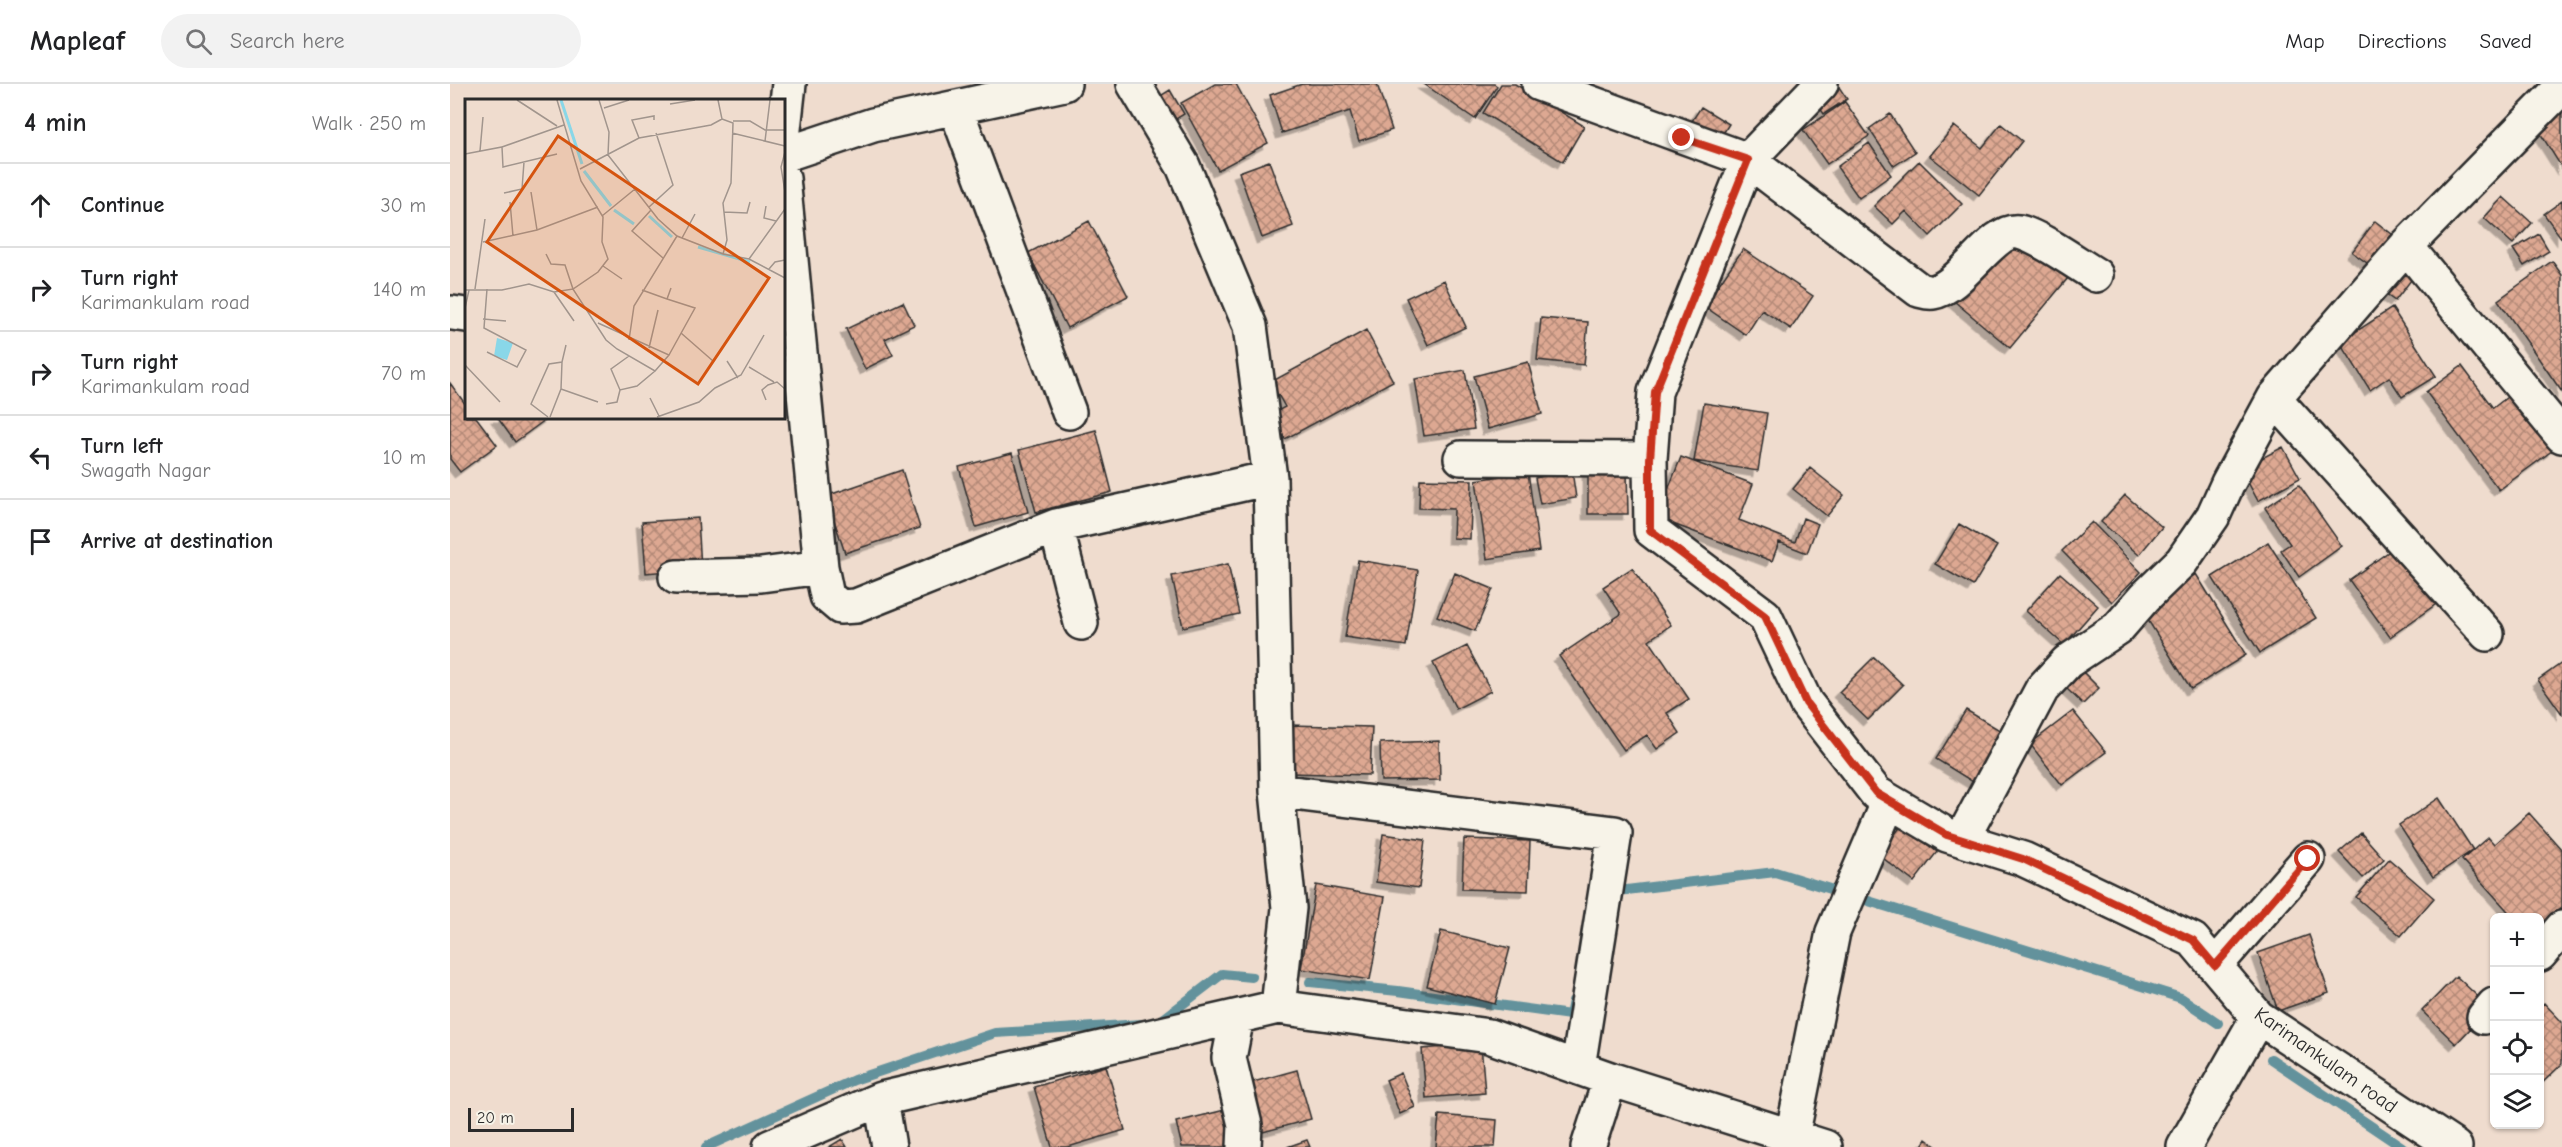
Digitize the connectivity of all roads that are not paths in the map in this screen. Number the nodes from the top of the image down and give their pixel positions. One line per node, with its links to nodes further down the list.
1 (789, 84): 8 (street)
2 (1064, 84): 7 (street)
3 (1134, 84): 20 (street)
4 (1539, 84): 10 (street)
5 (1821, 84): 10 (street)
6 (2562, 87): 12 (street)
7 (956, 109): 9 (street); 16 (street)
8 (784, 129)
9 (784, 155)
10 (1748, 160): 13 (street); 19 (street, Karimankulam road)
11 (784, 200): 14 (street)
12 (2406, 246): 15 (street); 17 (street)
13 (2096, 275)
14 (791, 357): 22 (street)
15 (2274, 398): 25 (street); 28 (street)
16 (1069, 412)
17 (2562, 436)
18 (1461, 458): 19 (street)
19 (1650, 459): 27 (street, Karimankulam road)
20 (1270, 478): 21 (street); 26 (street)
21 (1056, 526): 22 (street); 24 (street)
22 (821, 567): 23 (street)
23 (676, 577)
24 (1081, 623)
25 (2487, 634)
26 (1276, 791): 33 (street); 36 (street)
27 (1889, 801): 28 (street, Karimankulam road); 39 (street)
28 (1962, 839): 32 (street, Karimankulam road)
29 (2308, 859): 32 (street)
30 (2562, 928): 31 (street)
31 (2544, 949)
32 (2215, 966): 35 (street, Karimankulam road)
33 (1278, 1007): 34 (street); 36 (street)
34 (1237, 1017): 38 (street); 42 (street)
35 (2259, 1017): 45 (street); 46 (street, Karimankulam road)
36 (1578, 1067): 37 (street)
37 (1611, 1078): 39 (street); 43 (street)
38 (881, 1099): 40 (street); 41 (street)
39 (1792, 1137): 44 (street)
40 (770, 1147)
41 (889, 1147)
42 (1244, 1147)
43 (1588, 1147)
44 (1825, 1147)
45 (2184, 1147)
46 (2455, 1147)

